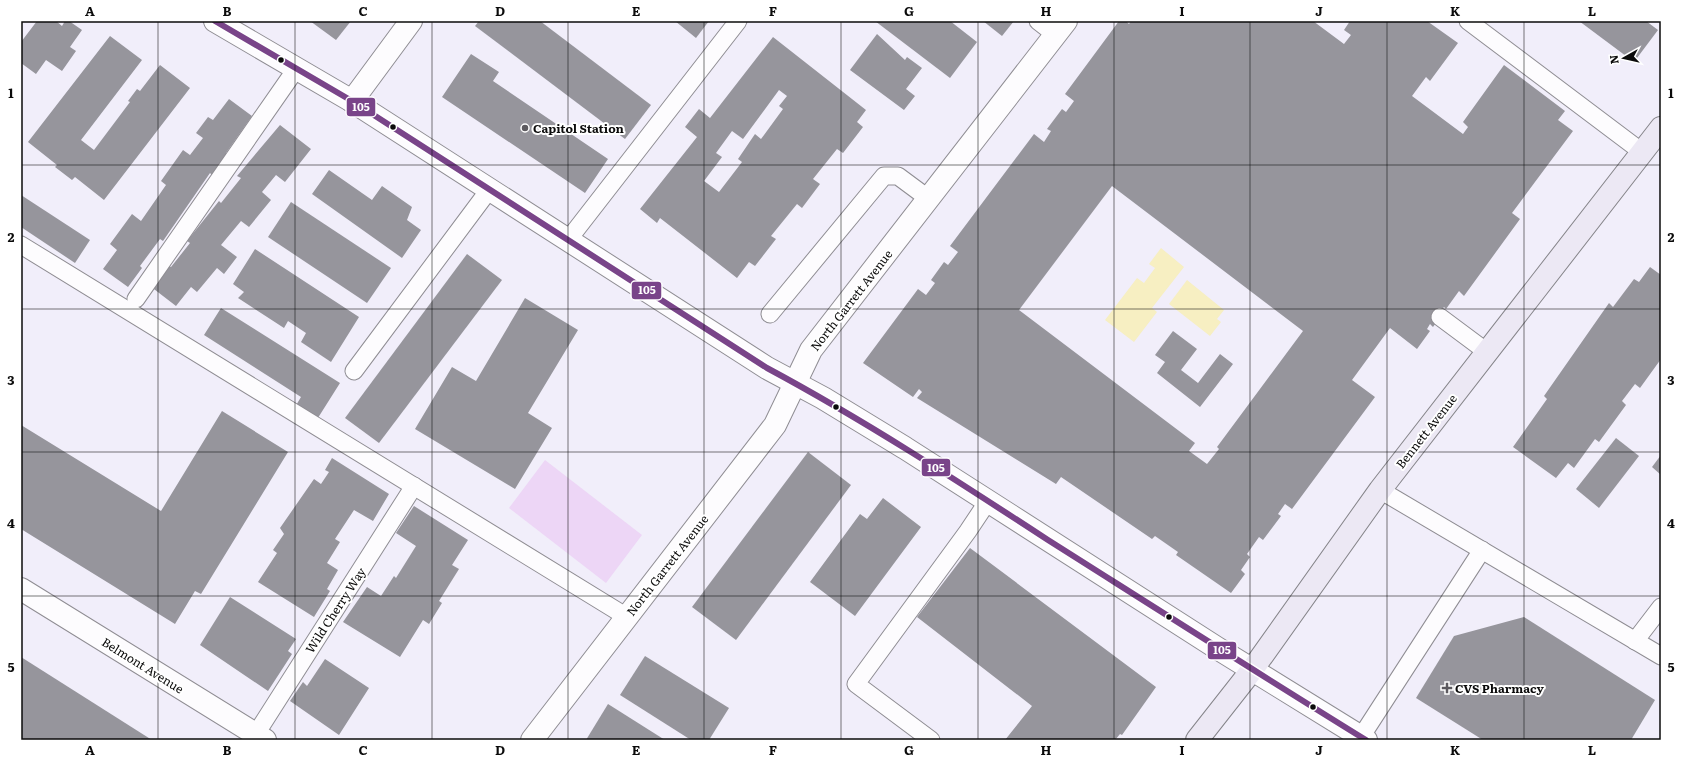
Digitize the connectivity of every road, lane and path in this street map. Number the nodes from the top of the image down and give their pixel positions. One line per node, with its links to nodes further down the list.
1 (215, 21): 7 (street)
2 (411, 21): 8 (street)
3 (738, 21): 13 (lane)
4 (1038, 21): 6 (lane)
5 (1468, 21): 10 (lane)
6 (1061, 28): 12 (street, North Garrett Avenue)
7 (296, 69): 8 (street); 15 (lane)
8 (352, 101): 11 (street)
9 (1661, 128): 10 (street, Bennett Avenue)
10 (1642, 152): 18 (street, Bennett Avenue)
11 (489, 190): 13 (street); 19 (lane)
12 (929, 199): 16 (lane); 20 (street, North Garrett Avenue)
13 (568, 240): 20 (street)
14 (21, 245): 21 (lane)
15 (136, 299)
16 (770, 314)
17 (1440, 317): 18 (lane)
18 (1487, 352): 22 (street, Bennett Avenue)
19 (354, 371)
20 (794, 383): 23 (street); 27 (street, North Garrett Avenue)
21 (414, 486): 27 (lane); 31 (lane, Wild Cherry Way)
22 (1380, 490): 24 (lane); 30 (street, Bennett Avenue)
23 (988, 501): 30 (street); 34 (lane)
24 (1482, 550): 28 (lane); 32 (lane)
25 (21, 589): 31 (street, Belmont Avenue)
26 (1661, 607): 28 (lane)
27 (627, 617): 33 (street, North Garrett Avenue)
28 (1635, 641): 29 (lane)
29 (1661, 656)
30 (1252, 670): 32 (street); 35 (street, Bennett Avenue)
31 (261, 737)
32 (1364, 739)
33 (532, 740)
34 (931, 740)
35 (1197, 740)

